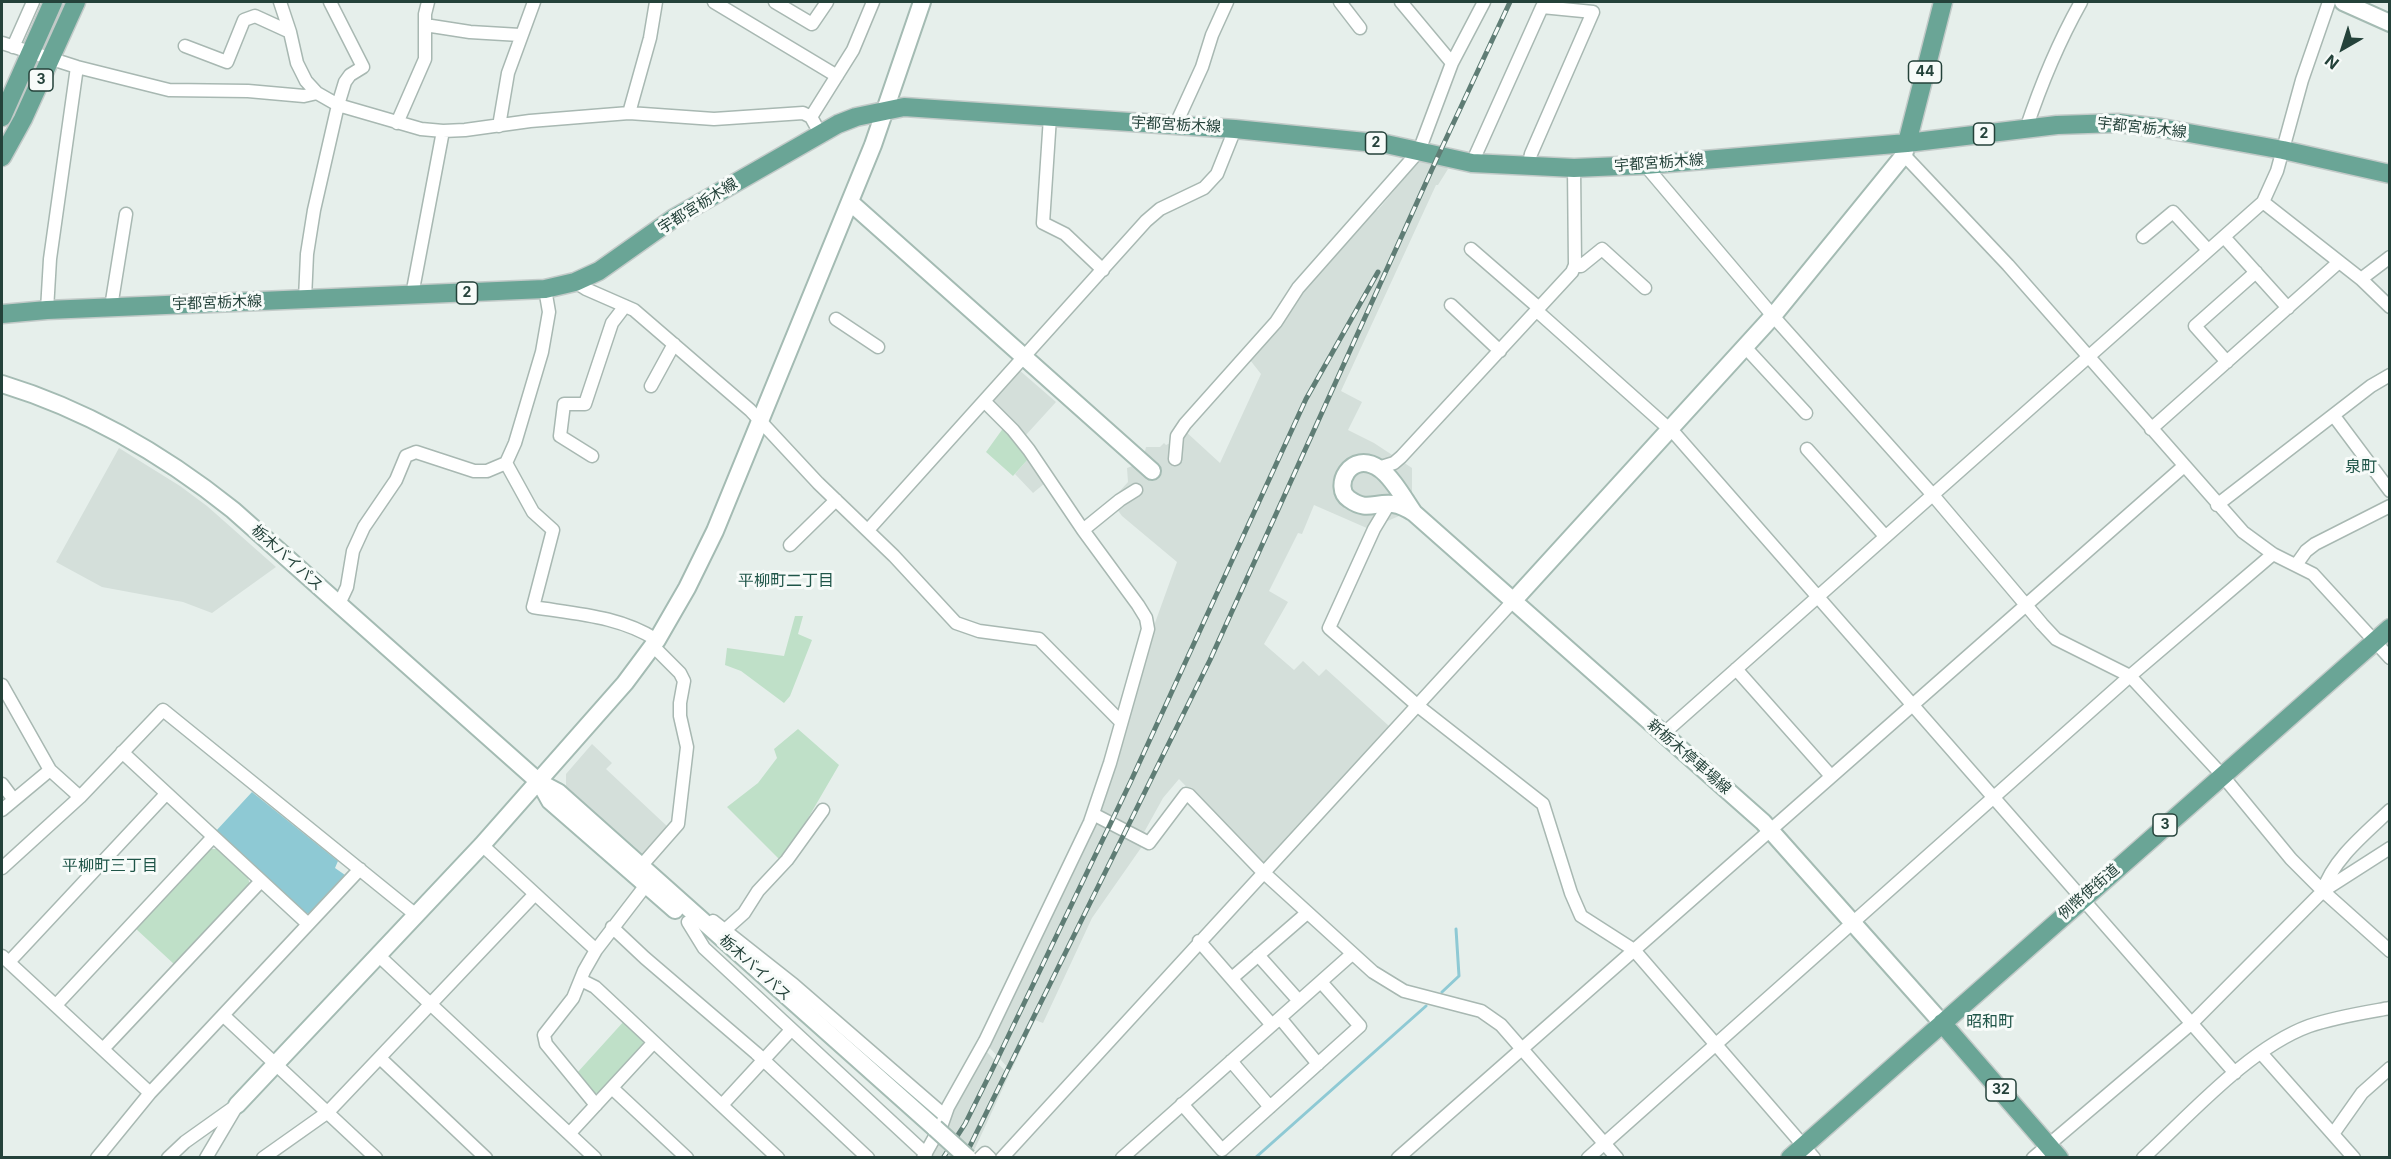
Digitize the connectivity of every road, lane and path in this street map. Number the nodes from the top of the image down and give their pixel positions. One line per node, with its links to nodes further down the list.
1 (33, 2): 28 (street)
2 (53, 2): 28 (main road, 3)
3 (76, 2): 29 (main road, 3)
4 (280, 2): 25 (street)
5 (330, 2): 34 (street)
6 (428, 2): 23 (street)
7 (534, 2): 26 (street)
8 (656, 2): 36 (street)
9 (714, 2): 32 (street)
10 (775, 2): 11 (street)
11 (827, 2)
12 (871, 2): 32 (street)
13 (922, 2): 35 (main road)
14 (1227, 2): 42 (street)
15 (1340, 2): 24 (street)
16 (1401, 2): 30 (street)
17 (1485, 2): 30 (street)
18 (1944, 2): 47 (main road, 44)
19 (2081, 2): 44 (street)
20 (2329, 2): 48 (street)
21 (2343, 2): 22 (main road)
22 (2390, 23)
23 (425, 25): 26 (street); 40 (street)
24 (1360, 28)
25 (290, 32): 27 (street); 33 (street)
26 (520, 35): 41 (street)
27 (185, 46)
28 (15, 48): 29 (street); 37 (main road, 3)
29 (50, 59): 31 (street); 50 (main road, 3)
30 (1452, 63): 49 (street)
31 (77, 67): 33 (street); 79 (street)
32 (837, 76): 38 (street)
33 (317, 93): 34 (street)
34 (338, 105): 40 (street); 73 (street)
35 (885, 111): 39 (main road, 宇都宮栃木線 / 2); 46 (main road, 宇都宮栃木線 / 2); 56 (main road)
36 (629, 113): 38 (street); 41 (street)
37 (2, 117)
38 (811, 117): 46 (street)
39 (1050, 117): 42 (main road, 宇都宮栃木線 / 2); 66 (street)
40 (397, 123): 45 (street)
41 (500, 126): 45 (street)
42 (1175, 126): 43 (main road, 宇都宮栃木線 / 2)
43 (1236, 129): 49 (main road, 宇都宮栃木線 / 2); 66 (street)
44 (2026, 129): 47 (main road, 宇都宮栃木線 / 2); 48 (main road, 宇都宮栃木線 / 2)
45 (443, 131): 72 (street)
46 (820, 135): 69 (main road, 宇都宮栃木線 / 2)
47 (1906, 149): 52 (main road, 宇都宮栃木線 / 2); 82 (main road); 88 (street)
48 (2283, 150): 55 (main road, 宇都宮栃木線 / 2); 57 (street)
49 (1419, 151): 51 (main road, 宇都宮栃木線 / 2); 103 (street)
50 (2, 157)
51 (1472, 164): 53 (main road, 宇都宮栃木線 / 2); 53 (street)
52 (1645, 165): 54 (main road, 宇都宮栃木線 / 2); 82 (street)
53 (1528, 167): 54 (main road, 宇都宮栃木線 / 2)
54 (1575, 168): 65 (street)
55 (2390, 174)
56 (850, 202): 89 (main road); 97 (main road)
57 (2263, 202): 60 (street); 64 (street)
58 (126, 214): 76 (street)
59 (2144, 237): 62 (street)
60 (2224, 237): 62 (street); 67 (street)
61 (1471, 249): 80 (street)
62 (2208, 250): 88 (street)
63 (2390, 256): 68 (street)
64 (2339, 262): 68 (street); 78 (street)
65 (1575, 265): 70 (street); 80 (street)
66 (1103, 270): 89 (street)
67 (2256, 272): 78 (street); 90 (street)
68 (2361, 279): 77 (street)
69 (574, 282): 71 (main road, 宇都宮栃木線 / 2); 75 (street)
70 (1645, 288)
71 (545, 289): 72 (main road, 宇都宮栃木線 / 2); 104 (street)
72 (412, 295): 73 (main road, 宇都宮栃木線 / 2)
73 (305, 299): 76 (main road, 宇都宮栃木線 / 2)
74 (1451, 305): 87 (street)
75 (626, 306): 84 (street); 101 (street)
76 (111, 307): 79 (main road, 宇都宮栃木線 / 2)
77 (2390, 307)
78 (2288, 308): 90 (street)
79 (47, 310): 81 (main road, 宇都宮栃木線 / 2)
80 (1538, 310): 87 (street); 98 (street)
81 (2, 314)
82 (1773, 316): 86 (main road); 111 (street)
83 (836, 319): 85 (street)
84 (674, 344): 93 (street); 97 (street)
85 (878, 347)
86 (1744, 347): 95 (street); 98 (main road)
87 (1500, 351): 102 (street)
88 (2088, 356): 99 (street); 111 (street)
89 (1025, 357): 94 (street); 107 (main road)
90 (2227, 362): 99 (street)
91 (2390, 375): 96 (street)
92 (2, 384): 128 (main road, 栃木バイパス)
93 (651, 386)
94 (984, 401): 119 (street); 120 (street)
95 (1806, 413)
96 (2334, 416): 110 (street); 114 (street)
97 (760, 420): 112 (street); 131 (main road)
98 (1670, 429): 125 (street); 126 (main road)
99 (2151, 429): 105 (street)
100 (1807, 449): 121 (street)
101 (592, 456)
102 (1401, 457): 106 (street); 108 (street)
103 (1175, 459)
104 (506, 463): 128 (street); 131 (street)
105 (2184, 466): 114 (street); 127 (street)
106 (1378, 468): 108 (main road); 116 (main road)
107 (1152, 471)
108 (1395, 487): 117 (main road)
109 (1136, 490): 120 (street)
110 (2390, 491)
111 (1932, 494): 121 (street); 127 (street)
112 (836, 500): 119 (street); 122 (street)
113 (1389, 504): 116 (main road); 117 (main road); 118 (street)
114 (2217, 505): 123 (street)
115 (2390, 506): 124 (street)
116 (1366, 507): 118 (street)
117 (1414, 513): 126 (main road, 新栃木停車場線)
118 (1374, 529): 137 (street)
119 (868, 530): 138 (street)
120 (1083, 530): 138 (street)
121 (1885, 536): 125 (street)
122 (790, 545)
123 (2273, 554): 124 (street); 134 (street)
124 (2296, 564): 130 (street)
125 (1818, 596): 133 (street); 136 (street)
126 (1514, 600): 137 (street); 139 (main road, 新栃木停車場線)
127 (2025, 603): 134 (street); 136 (street)
128 (339, 604): 144 (main road, 栃木バイパス)
129 (2390, 628): 130 (main road, 例幣使街道 / 3)
130 (2373, 642): 132 (street); 142 (main road, 例幣使街道 / 3)
131 (655, 643): 144 (main road); 158 (street)
132 (2390, 658)
133 (1736, 669): 139 (street); 143 (street)
134 (2130, 676): 142 (street); 148 (street)
135 (2, 685): 141 (street)
136 (1913, 704): 143 (street); 148 (street)
137 (1418, 706): 161 (street); 176 (street)
138 (1121, 722): 153 (street)
139 (1663, 734): 154 (main road, 新栃木停車場線)
140 (122, 752): 146 (street); 147 (street); 160 (street)
141 (50, 770): 147 (street); 149 (street)
142 (2222, 775): 164 (street); 166 (main road, 例幣使街道 / 3)
143 (1831, 776): 154 (street)
144 (539, 782): 156 (main road); 158 (main road, 栃木バイパス); 163 (main road, 栃木バイパス)
145 (2, 784): 149 (street)
146 (166, 794): 155 (street); 181 (street)
147 (80, 797): 159 (street)
148 (1994, 797): 166 (street); 170 (street)
149 (14, 800): 150 (street)
150 (2, 810)
151 (823, 810): 173 (street)
152 (2390, 810): 164 (street)
153 (1093, 814): 161 (street); 214 (street)
154 (1771, 830): 170 (main road, 新栃木停車場線); 176 (street)
155 (213, 837): 162 (street); 187 (street)
156 (482, 845): 165 (street); 168 (main road)
157 (2390, 848): 164 (street)
158 (642, 865): 169 (main road, 栃木バイパス)
159 (2, 868)
160 (360, 869): 168 (street); 171 (street)
161 (1263, 872): 167 (street); 174 (street)
162 (261, 881): 171 (street); 196 (street)
163 (646, 885): 169 (main road, 栃木バイパス); 172 (street)
164 (2323, 891): 177 (street); 192 (street)
165 (535, 894): 175 (street); 186 (street)
166 (2082, 899): 191 (main road, 例幣使街道 / 3); 192 (street)
167 (1307, 913): 178 (street); 180 (street)
168 (416, 915): 179 (main road)
169 (689, 915): 173 (street); 193 (street); 214 (main road, 栃木バイパス)
170 (1854, 923): 191 (main road, 新栃木停車場線); 195 (street)
171 (308, 924): 189 (street)
172 (612, 927): 175 (street); 200 (street)
173 (725, 930): 214 (street)
174 (1199, 941): 182 (street); 236 (street)
175 (596, 950): 183 (street)
176 (1634, 950): 195 (street); 197 (street)
177 (2390, 951)
178 (1352, 954): 184 (street); 197 (street)
179 (378, 955): 186 (street); 202 (main road)
180 (1258, 955): 182 (street); 185 (street)
181 (5, 959): 187 (street)
182 (1232, 978): 190 (street)
183 (581, 980): 194 (street); 210 (street)
184 (1321, 982): 185 (street); 203 (street)
185 (1299, 1001): 190 (street)
186 (431, 1003): 199 (street); 215 (street)
187 (56, 1005): 196 (street)
188 (2390, 1008): 198 (street)
189 (224, 1016): 202 (street); 207 (street)
190 (1276, 1021): 201 (street); 203 (street)
191 (1942, 1023): 218 (main road, 例幣使街道 / 3); 219 (main road, 32)
192 (2192, 1023): 205 (street); 219 (street)
193 (791, 1030): 200 (street); 221 (street)
194 (654, 1042): 206 (street); 211 (street)
195 (1716, 1045): 217 (street); 218 (street)
196 (103, 1049): 207 (street)
197 (1522, 1049): 217 (street); 238 (street)
198 (2261, 1053): 205 (street); 216 (street)
199 (380, 1058): 213 (street); 227 (street)
200 (764, 1060): 211 (street); 231 (street)
201 (1231, 1061): 208 (street); 212 (street)
202 (276, 1064): 209 (main road); 213 (street)
203 (1318, 1064): 212 (street)
204 (2389, 1070): 216 (street)
205 (2235, 1073): 243 (street)
206 (612, 1088): 210 (street); 229 (street)
207 (150, 1093): 222 (street)
208 (1182, 1104): 212 (street); 237 (street)
209 (237, 1105): 223 (street); 224 (street)
210 (596, 1105): 215 (street)
211 (722, 1105): 230 (street)
212 (1270, 1107)
213 (328, 1112): 220 (street); 225 (street)
214 (936, 1126): 221 (street); 232 (main road, 栃木バイパス); 233 (main road, 栃木バイパス, bridge)
215 (570, 1133): 228 (street)
216 (2333, 1134): 244 (street)
217 (1605, 1143): 239 (street); 240 (street)
218 (1809, 1151): 241 (main road, 例幣使街道 / 3)
219 (2054, 1151): 242 (street)
220 (362, 1153): 226 (street)
221 (924, 1156)
222 (97, 1158)
223 (168, 1158)
224 (206, 1158)
225 (263, 1158)
226 (376, 1158)
227 (486, 1158)
228 (595, 1158)
229 (687, 1158)
230 (778, 1158)
231 (868, 1158)
232 (954, 1158)
233 (968, 1158)
234 (980, 1158): 235 (street)
235 (990, 1158)
236 (1002, 1158)
237 (1122, 1158)
238 (1398, 1158)
239 (1588, 1158)
240 (1617, 1158)
241 (1790, 1158)
242 (2034, 1158)
243 (2143, 1158)
244 (2354, 1158)

